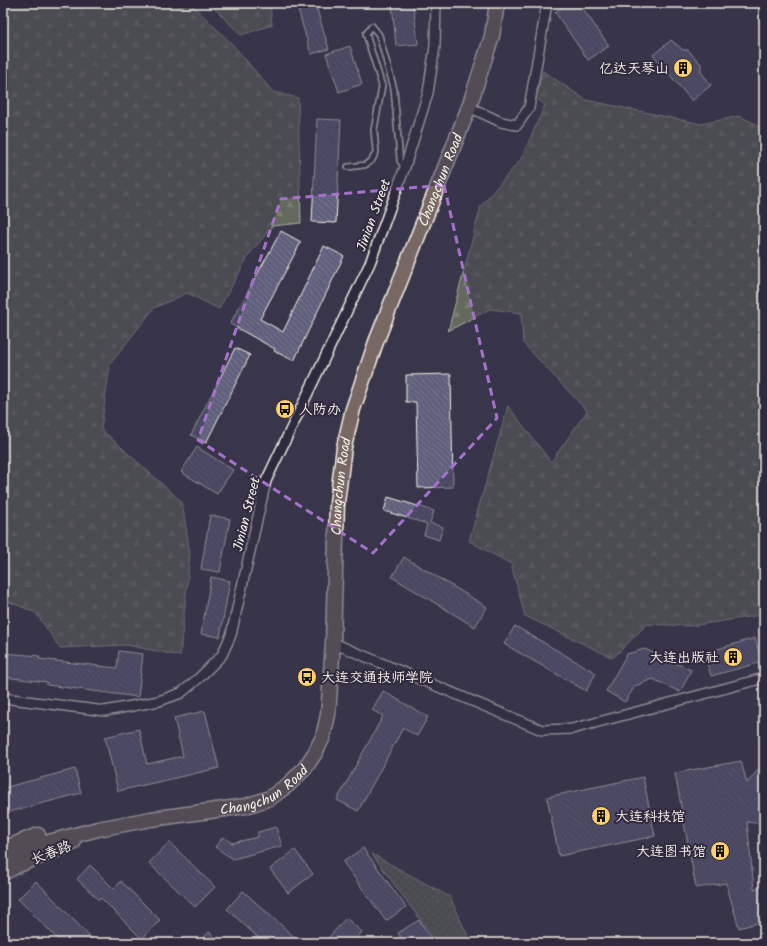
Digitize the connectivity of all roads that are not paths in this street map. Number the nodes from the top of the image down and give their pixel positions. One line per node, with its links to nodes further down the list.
1 (436, 3): 5 (street, Jinian Street)
2 (497, 3): 4 (main road, Changchun Road)
3 (547, 3): 4 (street)
4 (469, 107): 7 (main road, Changchun Road)
5 (405, 167): 6 (lane); 9 (street, Jinian Street)
6 (348, 168)
7 (333, 643): 8 (street); 10 (main road, Changchun Road)
8 (764, 678)
9 (3, 698)
10 (98, 829): 11 (main road, Changchun Road); 12 (main road, Changchun Road); 13 (main road, 长春路)
11 (3, 849)
12 (3, 862)
13 (3, 873)

